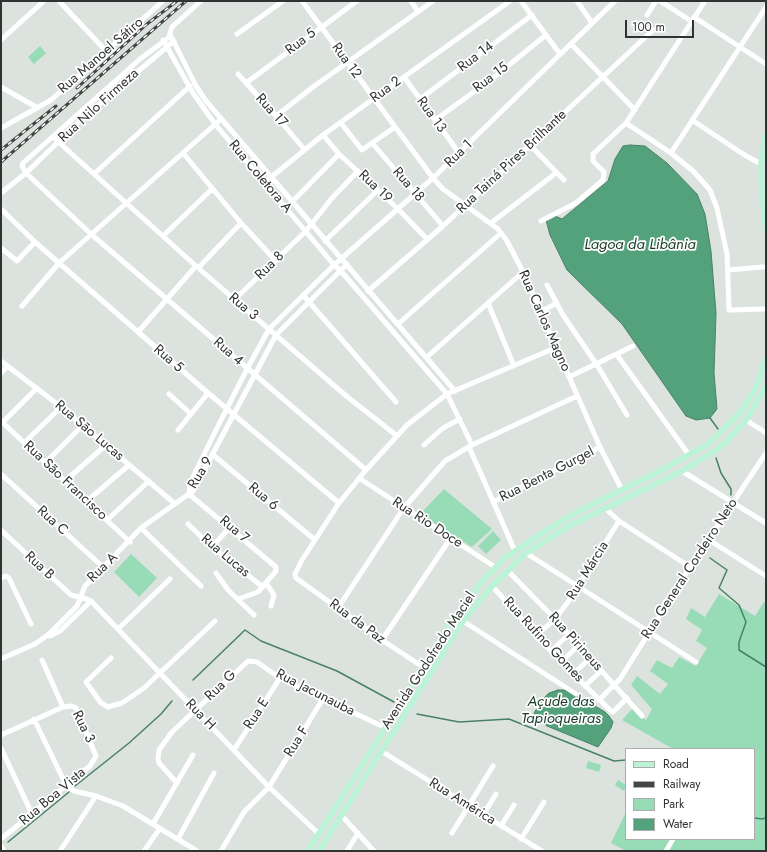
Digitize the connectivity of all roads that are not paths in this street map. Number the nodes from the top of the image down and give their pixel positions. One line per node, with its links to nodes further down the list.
1 (44, 1): 28 (street)
2 (60, 1): 33 (street)
3 (162, 1): 33 (street, Rua Manoel Sátiro)
4 (201, 1): 27 (street, Rua Nilo Firmeza)
5 (283, 1): 25 (street)
6 (302, 1): 23 (street, Rua 12)
7 (357, 1): 23 (street, Rua 5)
8 (411, 1): 18 (street)
9 (433, 1): 18 (street)
10 (510, 1): 38 (street, Rua 2)
11 (522, 1): 19 (street)
12 (577, 1): 22 (street)
13 (615, 1): 22 (street, Rua 1)
14 (656, 1): 20 (street)
15 (660, 1): 21 (street)
16 (705, 1): 21 (street)
17 (766, 7): 32 (street)
18 (418, 12): 35 (street)
19 (532, 15): 26 (street); 45 (street, Rua 14)
20 (647, 15)
21 (693, 19): 32 (street); 47 (street)
22 (592, 23): 30 (street, Rua 1)
23 (322, 26): 35 (street, Rua 12); 41 (street, Rua 5)
24 (653, 30): 39 (street, Rua Tainá Pires Brilhante)
25 (237, 34)
26 (546, 35): 34 (street); 50 (street, Rua 15)
27 (171, 38): 29 (street, Rua Nilo Firmeza); 31 (street, Rua Nilo Firmeza); 40 (street, Rua Coletora A)
28 (1, 40)
29 (163, 40): 31 (street, Rua Coletora A); 59 (street, Rua Nilo Firmeza)
30 (571, 44): 34 (street, Rua 1); 39 (street)
31 (166, 47): 43 (street, Rua Coletora A); 60 (street, Rua Nilo Firmeza)
32 (740, 47): 36 (street); 51 (street)
33 (106, 51): 46 (street, Rua Manoel Sátiro)
34 (560, 54): 64 (street, Rua 1)
35 (347, 62): 44 (street, Rua 12); 48 (street)
36 (766, 64)
37 (238, 74): 41 (street, Rua 17)
38 (404, 77): 44 (street, Rua 2); 45 (street, Rua 13)
39 (603, 77): 47 (street); 62 (street, Rua Tainá Pires Brilhante)
40 (194, 82): 43 (street); 49 (street, Rua Coletora A)
41 (246, 83): 48 (street, Rua 17)
42 (1, 87): 46 (street)
43 (189, 87): 54 (street, Rua Coletora A); 72 (street)
44 (374, 98): 52 (street, Rua 2); 55 (street, Rua 12)
45 (420, 99): 50 (street, Rua 13)
46 (36, 107): 56 (street, Rua Manoel Sátiro)
47 (635, 110): 53 (street)
48 (276, 116): 63 (street, Rua 17)
49 (221, 118): 54 (street); 73 (street, Rua Coletora A)
50 (435, 120): 64 (street, Rua 13)
51 (692, 120): 65 (street); 68 (street)
52 (341, 123): 57 (street, Rua 2); 61 (street)
53 (626, 123): 65 (street); 86 (street)
54 (215, 124): 66 (street); 76 (street, Rua Coletora A)
55 (395, 127): 61 (street); 74 (street, Rua 12)
56 (1, 128)
57 (323, 135): 63 (street, Rua 2); 67 (street, Rua 19)
58 (766, 135): 68 (main road)
59 (53, 137): 60 (street, Rua 3); 71 (street, Rua Nilo Firmeza)
60 (58, 141): 71 (street, Rua Nilo Firmeza); 72 (street, Rua 3)
61 (373, 144): 80 (street, Rua 18)
62 (530, 145): 70 (street); 83 (street, Rua Tainá Pires Brilhante)
63 (304, 149): 73 (street, Rua 2)
64 (459, 153): 74 (street, Rua 1)
65 (671, 153): 108 (street)
66 (183, 154): 77 (street); 82 (street)
67 (339, 154): 69 (street, Rua 19); 81 (street)
68 (761, 164): 91 (main road)
69 (358, 171): 78 (street, Rua 19); 89 (street, Rua 8)
70 (556, 172): 75 (street); 88 (street)
71 (26, 173): 79 (street, Rua Nilo Firmeza); 94 (street, Rua 4)
72 (95, 174): 82 (street, Rua 3)
73 (270, 176): 76 (street, Rua 2); 81 (street, Rua Coletora A)
74 (433, 178): 80 (street, Rua 1); 83 (street, Rua Carlos Magno)
75 (564, 180)
76 (264, 183): 92 (street, Rua Coletora A)
77 (212, 189): 87 (street); 95 (street)
78 (378, 190): 85 (street, Rua 19); 97 (street)
79 (1, 193)
80 (415, 193): 85 (street, Rua 1); 90 (street, Rua 18)
81 (292, 202): 89 (street, Rua Coletora A)
82 (127, 203): 94 (street); 95 (street, Rua 3)
83 (466, 205): 88 (street, Rua Carlos Magno); 90 (street, Rua Tainá Pires Brilhante)
84 (1, 209): 98 (street, Rua 5)
85 (398, 209): 96 (street, Rua 19); 100 (street, Rua 1)
86 (541, 221)
87 (242, 223): 101 (street); 105 (street)
88 (490, 223): 93 (street, Rua Carlos Magno)
89 (310, 224): 92 (street, Rua 8); 97 (street, Rua Coletora A)
90 (443, 226): 96 (street, Rua Tainá Pires Brilhante)
91 (766, 230)
92 (306, 231): 101 (street, Rua 8); 104 (street, Rua Coletora A)
93 (501, 233): 109 (street, Rua Carlos Magno); 123 (street)
94 (91, 234): 102 (street); 113 (street, Rua 4)
95 (163, 236): 105 (street, Rua 3)
96 (427, 240): 111 (street, Rua Tainá Pires Brilhante)
97 (325, 241): 100 (street, Rua Coletora A)
98 (35, 242): 99 (street); 102 (street, Rua 5)
99 (1, 248)
100 (342, 259): 103 (street, Rua Coletora A); 104 (street, Rua 9)
101 (276, 261): 115 (street, Rua 8)
102 (58, 263): 120 (street); 125 (street, Rua 5)
103 (347, 264): 107 (street, Rua 9); 111 (street, Rua Coletora A)
104 (334, 265): 107 (street, Rua Coletora A); 112 (street, Rua 9)
105 (197, 267): 113 (street); 115 (street, Rua 3)
106 (763, 267): 108 (street)
107 (340, 270): 116 (street, Rua 9); 119 (street, Rua Coletora A)
108 (728, 270): 121 (street)
109 (523, 272): 117 (street); 122 (street, Rua Carlos Magno)
110 (547, 285): 118 (street)
111 (368, 291): 114 (street, Rua Coletora A)
112 (304, 295): 116 (street); 124 (street, Rua 9)
113 (167, 298): 125 (street); 136 (street, Rua 4)
114 (375, 299): 119 (street); 123 (street, Rua Coletora A)
115 (234, 300): 124 (street, Rua 3)
116 (310, 301): 126 (street, Rua 9); 147 (street)
117 (488, 303): 130 (street); 135 (street)
118 (557, 303): 122 (street); 133 (street)
119 (370, 304): 145 (street, Rua Coletora A)
120 (22, 306)
121 (766, 309)
122 (540, 312): 128 (street, Rua Carlos Magno)
123 (398, 324): 130 (street, Rua Coletora A)
124 (269, 329): 126 (street, Rua 3); 136 (street, Rua 9)
125 (138, 332): 143 (street, Rua 5)
126 (276, 335): 138 (street, Rua 9); 159 (street, Rua 3)
127 (632, 346): 129 (street)
128 (555, 348): 135 (street); 139 (street, Rua Carlos Magno)
129 (617, 355): 133 (street); 167 (street)
130 (427, 358): 142 (street, Rua Coletora A)
131 (766, 359): 167 (main road, Avenida Godofredo Maciel)
132 (1, 361): 134 (street, Rua São Lucas)
133 (597, 365): 139 (street); 152 (street)
134 (7, 366): 137 (street); 141 (street, Rua São Lucas)
135 (514, 366): 142 (street)
136 (247, 369): 138 (street, Rua 4); 149 (street, Rua 9)
137 (1, 373)
138 (253, 374): 151 (street, Rua 9); 170 (street, Rua 4)
139 (569, 378): 146 (street, Rua Carlos Magno)
140 (766, 386): 154 (main road, Avenida Godofredo Maciel)
141 (37, 388): 148 (street, Rua São Lucas); 155 (street)
142 (455, 391): 145 (street)
143 (208, 393): 149 (street, Rua 5); 150 (street)
144 (169, 394): 150 (street)
145 (447, 394): 153 (street, Rua Coletora A); 159 (street)
146 (577, 396): 163 (street); 164 (street, Rua Carlos Magno)
147 (396, 402)
148 (62, 407): 156 (street, Rua São Lucas); 160 (street)
149 (227, 408): 151 (street, Rua 5); 177 (street, Rua 9)
150 (191, 414): 157 (street)
151 (233, 415): 166 (street, Rua 9); 182 (street, Rua 5)
152 (627, 415)
153 (460, 419): 162 (street); 163 (street, Rua Coletora A)
154 (746, 420): 158 (street); 171 (main road, Avenida Godofredo Maciel)
155 (2, 421): 160 (street, Rua São Francisco)
156 (83, 425): 161 (street, Rua São Lucas); 168 (street)
157 (178, 430)
158 (766, 433)
159 (396, 435): 170 (street)
160 (24, 443): 168 (street, Rua São Francisco)
161 (106, 445): 169 (street, Rua São Lucas); 174 (street)
162 (424, 445)
163 (470, 446): 179 (street, Rua Coletora A); 183 (street)
164 (600, 447): 176 (street, Rua Carlos Magno); 179 (street, Rua Benta Gurgel)
165 (766, 453): 180 (street, Rua General Cordeiro Neto)
166 (212, 454): 177 (street, Rua 9); 193 (street, Rua 6)
167 (689, 455): 176 (main road, Avenida Godofredo Maciel)
168 (45, 463): 174 (street, Rua São Francisco)
169 (129, 465): 175 (street, Rua São Lucas); 178 (street)
170 (366, 470): 173 (street)
171 (682, 471): 180 (street); 184 (main road, Avenida Godofredo Maciel)
172 (1, 474): 200 (street, Rua C)
173 (359, 478): 182 (street); 183 (street, Rua Rio Doce)
174 (65, 481): 178 (street, Rua São Francisco)
175 (149, 481): 181 (street, Rua São Lucas); 185 (street)
176 (622, 490): 197 (main road, Avenida Godofredo Maciel)
177 (186, 496): 181 (street, Rua A); 189 (street, Rua 7)
178 (87, 501): 185 (street, Rua São Francisco)
179 (493, 502): 197 (street, Rua Coletora A)
180 (733, 502): 187 (street); 194 (street, Rua General Cordeiro Neto)
181 (174, 503): 190 (street, Rua A)
182 (339, 503): 193 (street)
183 (404, 508): 192 (street, Rua Rio Doce); 215 (street)
184 (605, 508): 186 (street); 198 (main road, Avenida Godofredo Maciel)
185 (107, 520): 195 (street, Rua São Francisco)
186 (619, 521): 199 (street); 210 (street, Rua Márcia)
187 (766, 523)
188 (188, 524): 196 (street, Rua Lucas)
189 (230, 527): 196 (street); 207 (street, Rua 7)
190 (141, 528): 195 (street, Rua A); 208 (street)
191 (1, 530): 211 (street, Rua B)
192 (450, 539): 201 (street, Rua Rio Doce); 226 (street)
193 (315, 540): 215 (street, Rua da Paz)
194 (709, 540): 199 (street, Rua General Cordeiro Neto); 204 (street)
195 (130, 542): 200 (street, Rua A)
196 (212, 547): 207 (street, Rua Lucas)
197 (515, 551): 201 (main road, Avenida Godofredo Maciel)
198 (526, 553): 202 (main road, Avenida Godofredo Maciel); 210 (street)
199 (690, 567): 222 (street, Rua General Cordeiro Neto)
200 (104, 568): 211 (street, Rua A)
201 (495, 568): 236 (main road, Avenida Godofredo Maciel)
202 (507, 570): 209 (main road, Avenida Godofredo Maciel); 217 (street, Rua Pirineus)
203 (216, 573): 212 (street)
204 (766, 576)
205 (1, 578): 220 (street)
206 (170, 579): 221 (street)
207 (265, 585): 212 (street); 214 (street)
208 (201, 586)
209 (492, 586): 219 (main road, Avenida Godofredo Maciel); 223 (street, Rua Rufino Gomes)
210 (578, 586): 217 (street, Rua Márcia); 222 (street)
211 (80, 598): 213 (street, Rua H); 225 (street, Rua A)
212 (238, 599): 216 (street)
213 (91, 602): 221 (street, Rua H); 225 (street)
214 (271, 606)
215 (338, 608): 226 (street, Rua da Paz)
216 (254, 616)
217 (555, 619): 223 (street, Rua Márcia); 224 (street, Rua Pirineus)
218 (215, 621): 238 (street)
219 (463, 621): 243 (street); 256 (main road, Avenida Godofredo Maciel)
220 (31, 624)
221 (118, 629): 238 (street, Rua H)
222 (649, 631): 235 (street); 241 (street, Rua General Cordeiro Neto)
223 (537, 635): 228 (street, Rua Rufino Gomes)
224 (568, 635): 227 (street, Rua Pirineus); 228 (street)
225 (44, 639): 231 (street)
226 (382, 640): 236 (street, Rua da Paz)
227 (578, 646): 230 (street, Rua Pirineus); 234 (street)
228 (551, 651): 234 (street, Rua Rufino Gomes)
229 (111, 658): 238 (street)
230 (589, 658): 237 (street, Rua Pirineus); 239 (street)
231 (1, 659)
232 (42, 660): 247 (street)
233 (245, 662): 240 (street, Rua Jacunauba); 248 (street, Rua G)
234 (561, 662): 239 (street, Rua Rufino Gomes)
235 (696, 662)
236 (423, 667): 251 (main road, Avenida Godofredo Maciel)
237 (601, 671): 241 (street, Rua Pirineus); 242 (street)
238 (160, 673): 248 (street, Rua H)
239 (573, 674): 242 (street, Rua Rufino Gomes)
240 (280, 678): 244 (street, Rua Jacunauba); 255 (street, Rua E)
241 (614, 685): 245 (street, Rua Pirineus); 246 (street, Rua General Cordeiro Neto)
242 (585, 686): 246 (street, Rua Rufino Gomes)
243 (576, 694)
244 (324, 697): 251 (street, Rua Jacunauba); 262 (street, Rua F)
245 (627, 698): 246 (street, Rua Rufino Gomes); 249 (street, Rua Pirineus)
246 (599, 700)
247 (63, 707): 250 (street); 254 (street, Rua 3)
248 (195, 710): 255 (street, Rua H); 260 (street, Rua G)
249 (642, 716)
250 (34, 719): 252 (street); 261 (street)
251 (386, 728): 276 (main road, Avenida Godofredo Maciel)
252 (1, 735)
253 (1, 748): 268 (street)
254 (94, 750): 261 (street, Rua Boa Vista)
255 (234, 750): 262 (street, Rua H)
256 (381, 752): 267 (street, Rua América); 269 (main road, Avenida Godofredo Maciel)
257 (193, 755): 260 (street)
258 (493, 766): 267 (street)
259 (214, 773): 278 (street)
260 (177, 783): 271 (street)
261 (66, 785): 264 (street); 268 (street, Rua Boa Vista)
262 (269, 787): 276 (street, Rua H); 286 (street, Rua F)
263 (496, 794): 270 (street)
264 (96, 796): 271 (street); 283 (street)
265 (544, 802): 279 (street)
266 (514, 805): 272 (street)
267 (468, 806): 270 (street, Rua América); 275 (street)
268 (32, 814): 277 (street, Rua Boa Vista)
269 (341, 815): 274 (street); 288 (main road, Avenida Godofredo Maciel)
270 (483, 815): 272 (street, Rua América)
271 (153, 824): 273 (street)
272 (501, 826): 279 (street, Rua América)
273 (160, 828): 278 (street); 284 (street)
274 (358, 833): 289 (street); 290 (street)
275 (452, 833)
276 (318, 834): 287 (main road, Avenida Godofredo Maciel)
277 (1, 839)
278 (178, 839): 285 (street)
279 (521, 839): 291 (street, Rua América)
280 (672, 840): 292 (street)
281 (1, 846): 282 (street)
282 (4, 851)
283 (60, 851)
284 (144, 851)
285 (197, 851)
286 (221, 851)
287 (308, 851)
288 (319, 851)
289 (347, 851)
290 (374, 851)
291 (542, 851)
292 (666, 851)

